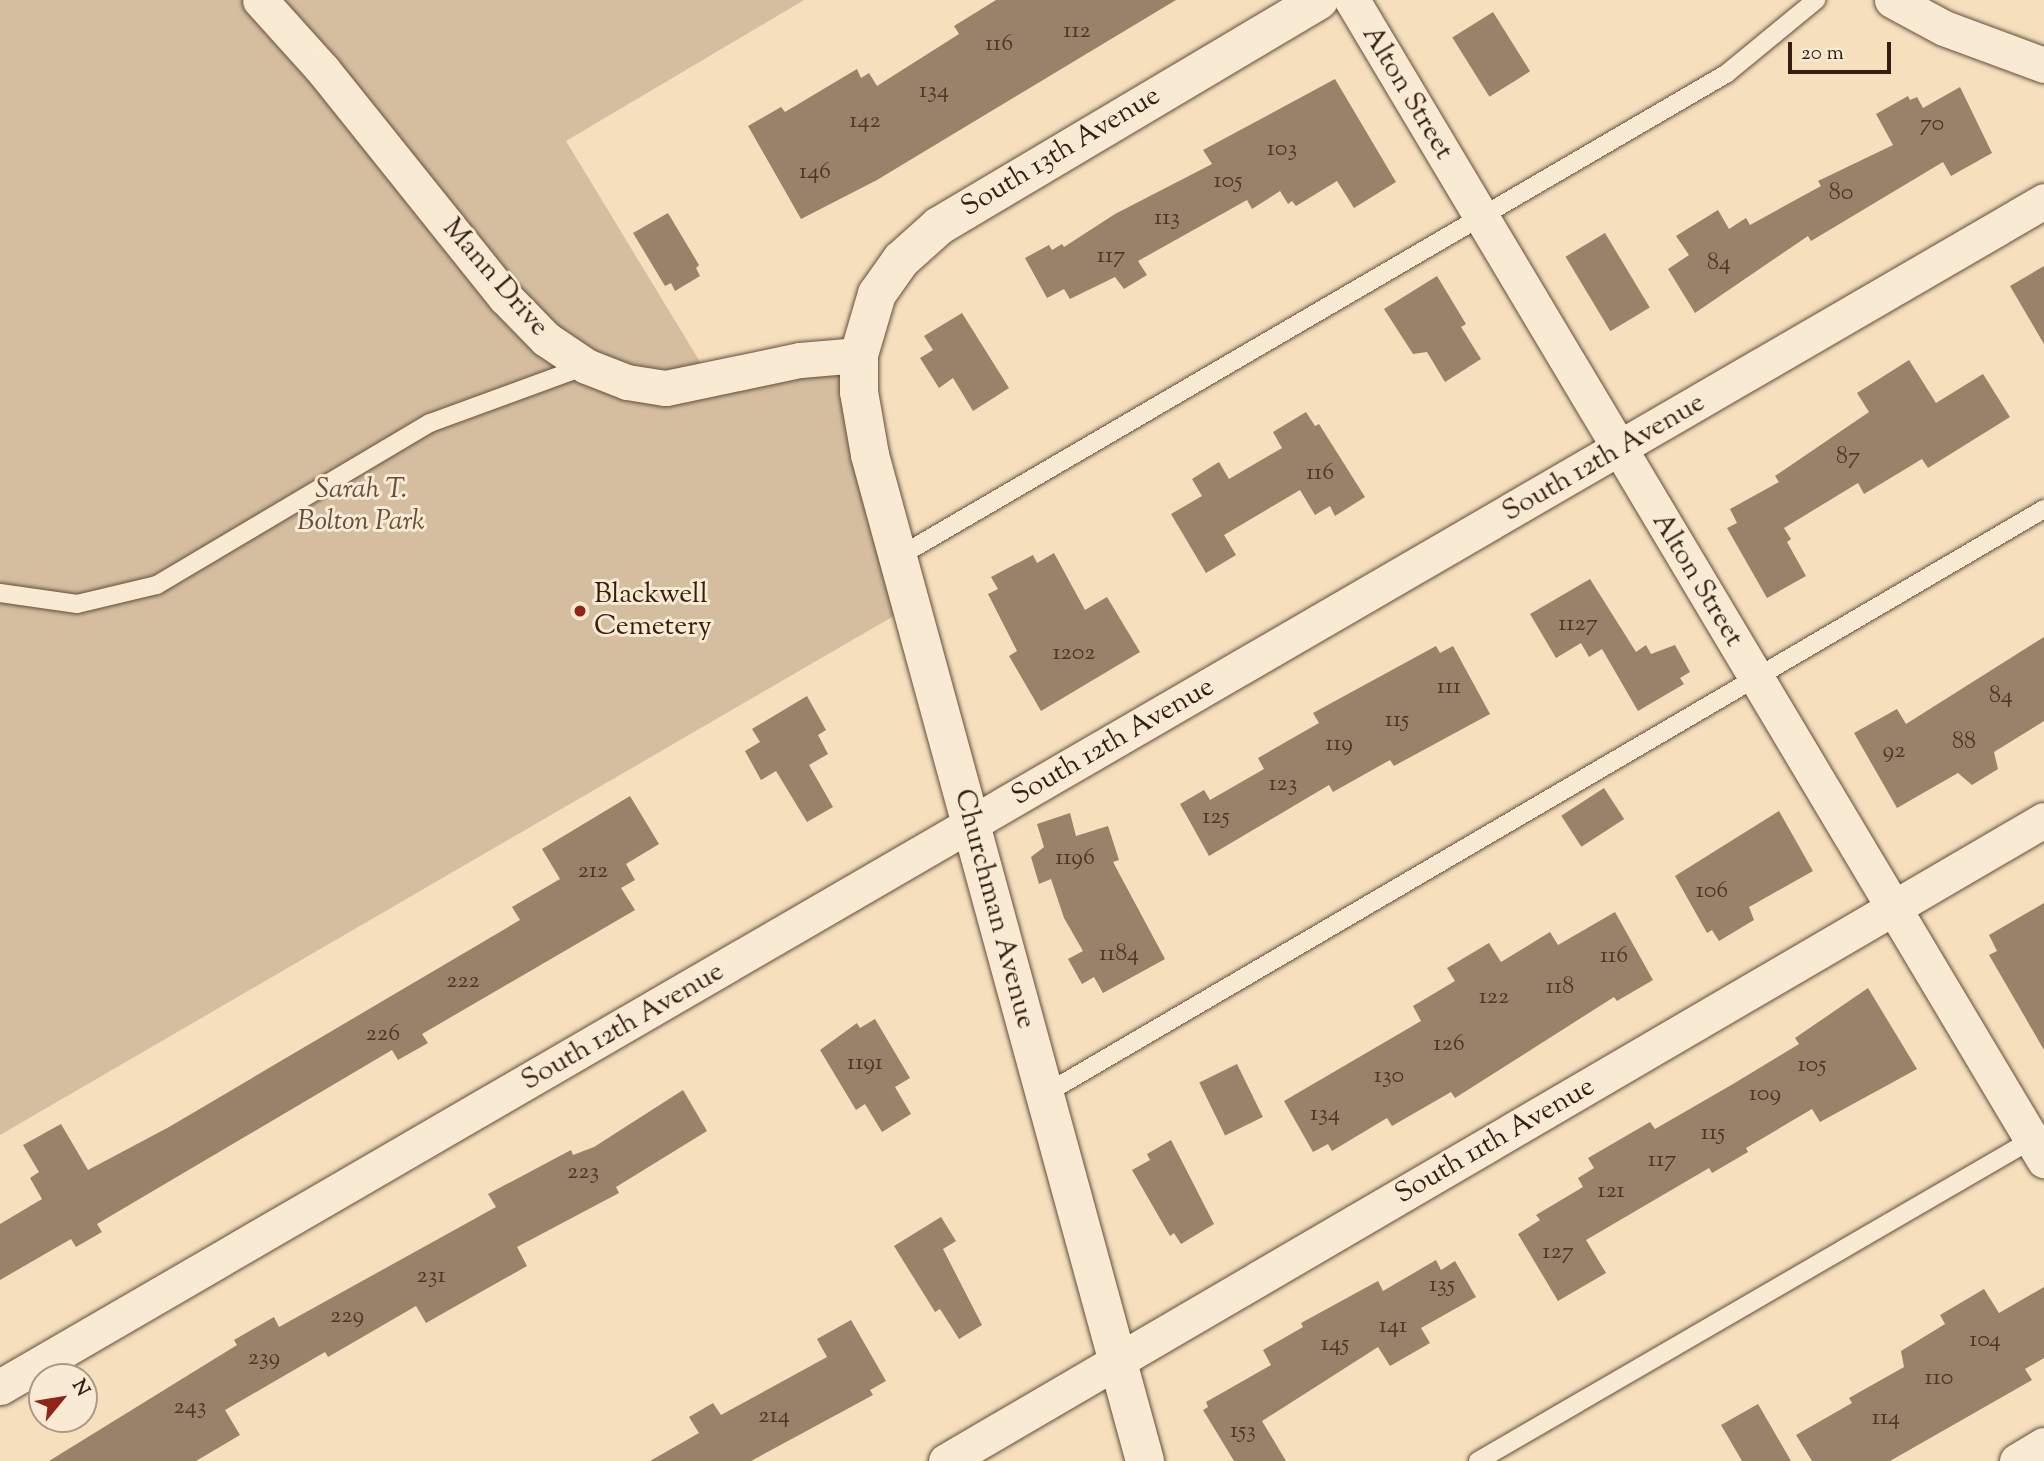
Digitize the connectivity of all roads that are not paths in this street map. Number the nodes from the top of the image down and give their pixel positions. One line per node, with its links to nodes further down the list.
1 (260, 0): 10 (street, Mann Drive)
2 (1319, 0): 9 (street, South 13th Avenue)
3 (1352, 0): 8 (street, Alton Street)
4 (1816, 0): 8 (lane)
5 (1892, 0): 6 (street)
6 (2044, 65)
7 (2044, 201): 11 (street, South 12th Avenue)
8 (1481, 217): 11 (street, Alton Street); 13 (lane)
9 (859, 355): 10 (street, Mann Drive); 13 (street, Churchman Avenue)
10 (586, 366): 14 (lane)
11 (1619, 449): 15 (street, Alton Street); 17 (street, South 12th Avenue)
12 (2044, 509): 15 (lane)
13 (898, 557): 17 (street, Churchman Avenue)
14 (0, 593)
15 (1756, 678): 18 (street, Alton Street); 19 (lane)
16 (2044, 820): 18 (street, South 11th Avenue)
17 (971, 825): 19 (street, Churchman Avenue); 22 (street, South 12th Avenue)
18 (1893, 908): 20 (street, Alton Street); 21 (street, South 11th Avenue)
19 (1045, 1094): 21 (street, Churchman Avenue)
20 (2040, 1144): 26 (lane)
21 (1117, 1362): 24 (street, South 11th Avenue); 25 (street, Churchman Avenue)
22 (0, 1387)
23 (2044, 1446): 27 (street)
24 (946, 1461)
25 (1145, 1461)
26 (1478, 1461)
27 (2017, 1461)

